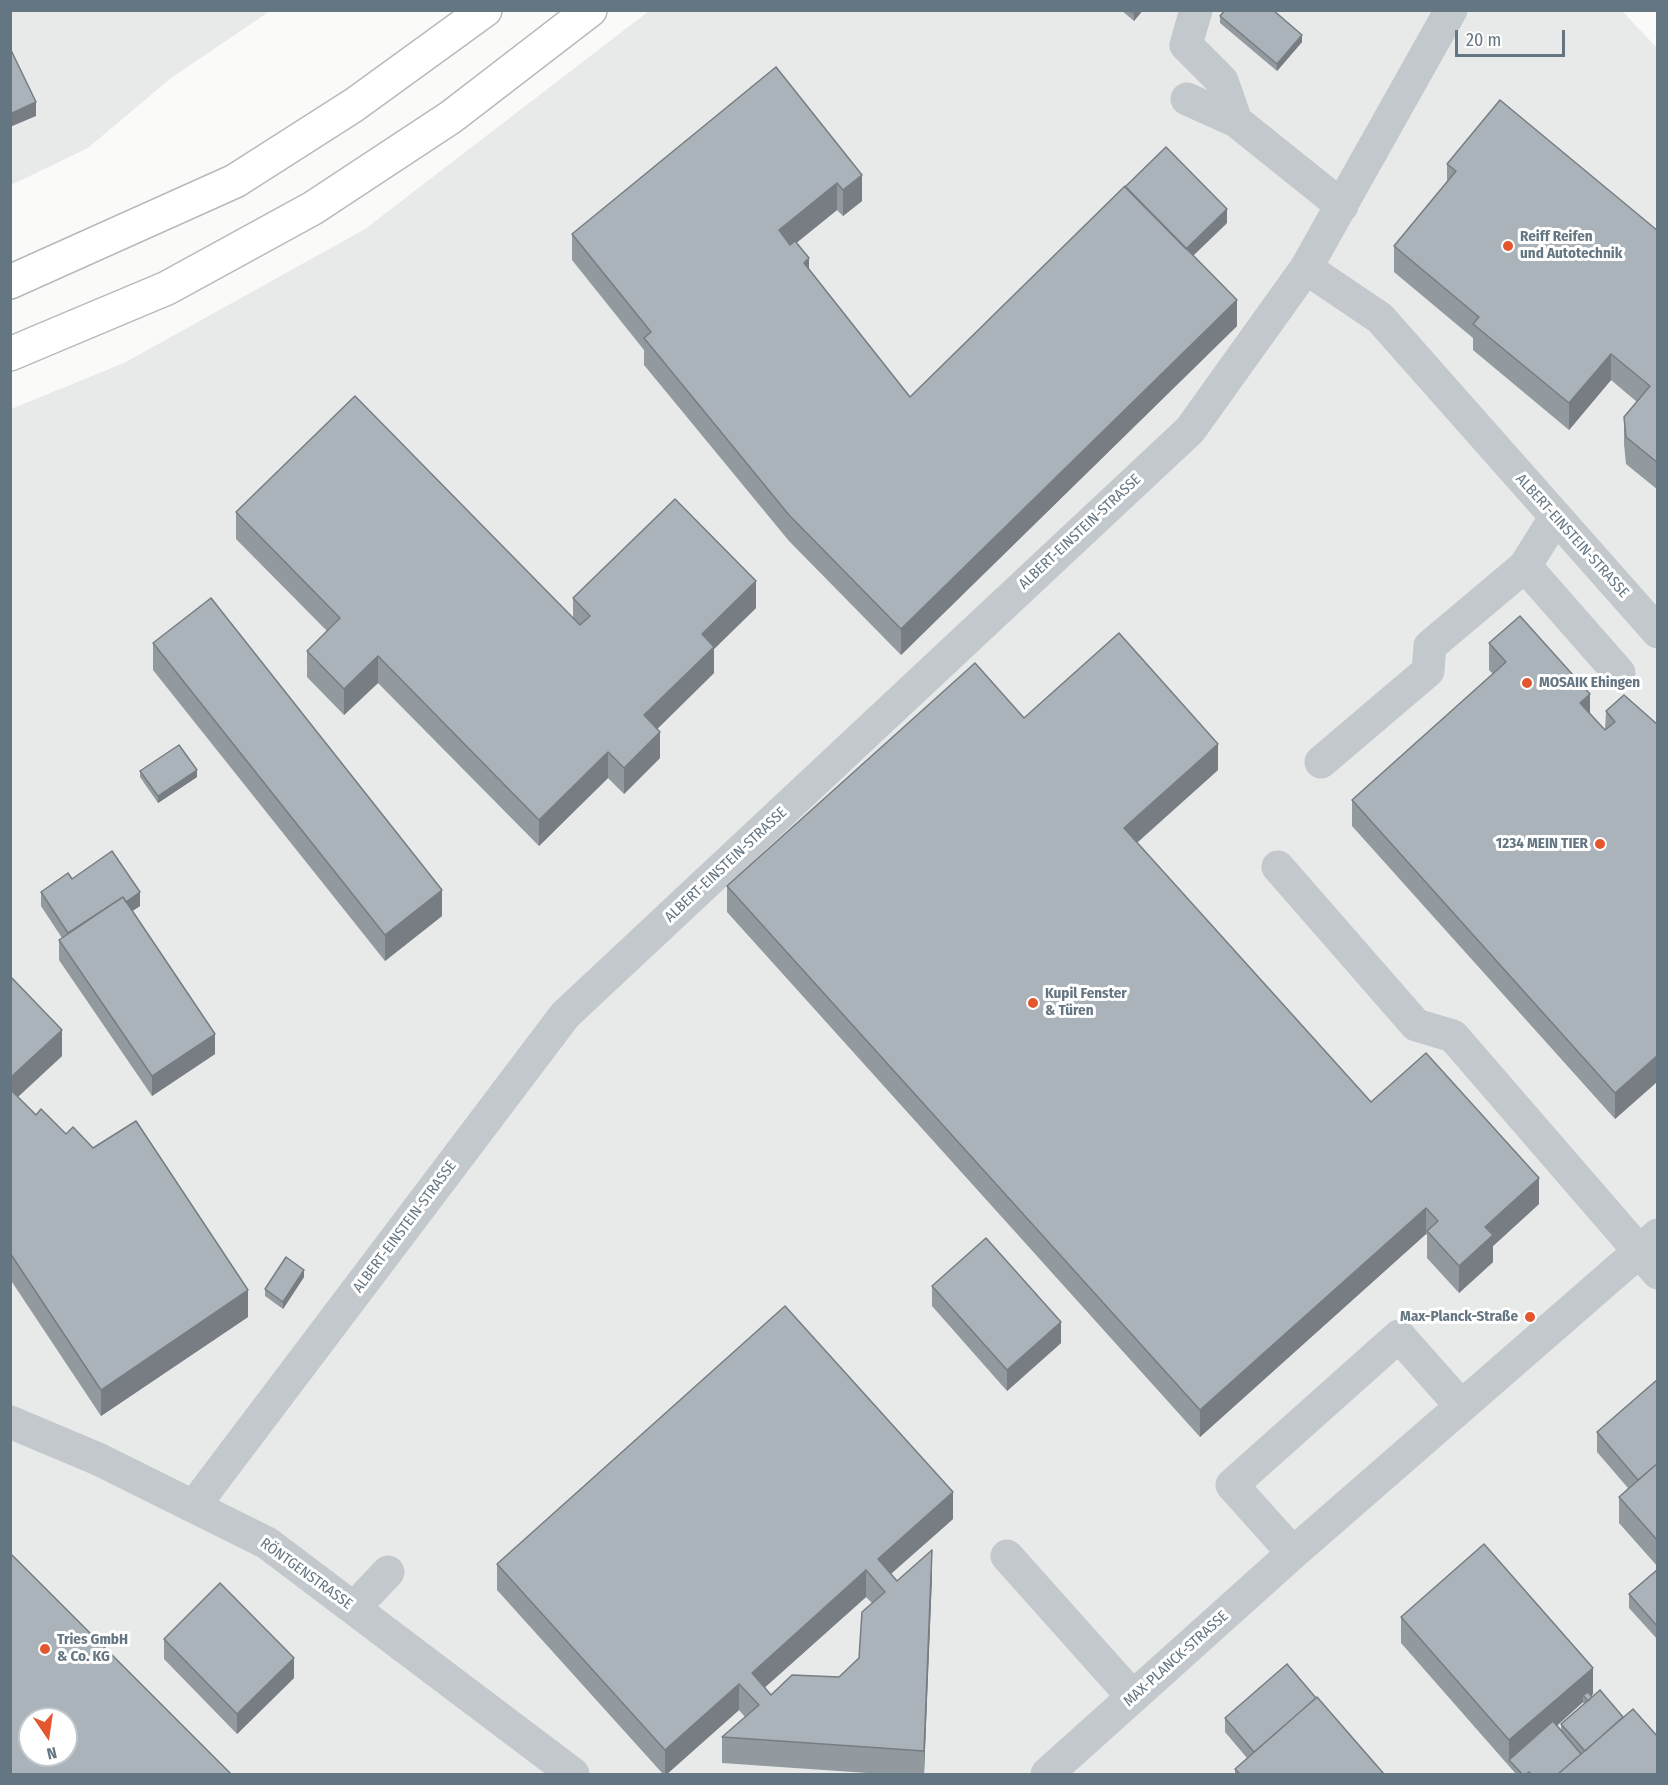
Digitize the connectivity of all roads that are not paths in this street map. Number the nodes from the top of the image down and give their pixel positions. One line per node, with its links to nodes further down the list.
1 (485, 10): 9 (main road)
2 (590, 10): 10 (main road)
3 (1196, 10): 6 (street)
4 (1451, 10): 7 (street, ALBERT-EINSTEIN-STRASSE)
5 (1187, 99): 6 (street)
6 (1236, 121): 7 (street)
7 (1342, 206): 8 (street, ALBERT-EINSTEIN-STRASSE)
8 (1306, 267): 11 (street, ALBERT-EINSTEIN-STRASSE); 20 (street, ALBERT-EINSTEIN-STRASSE)
9 (10, 282)
10 (10, 354)
11 (1555, 518): 12 (street); 13 (street, ALBERT-EINSTEIN-STRASSE)
12 (1525, 566): 14 (street); 15 (street)
13 (1658, 632)
14 (1619, 673)
15 (1321, 762)
16 (1278, 867): 17 (street)
17 (1651, 1253): 18 (street, MAX-PLANCK-STRASSE)
18 (1461, 1406): 21 (street, MAX-PLANCK-STRASSE); 21 (street)
19 (10, 1422): 20 (street, RÖNTGENSTRASSE)
20 (194, 1506): 24 (street, RÖNTGENSTRASSE)
21 (1293, 1553): 25 (street, MAX-PLANCK-STRASSE)
22 (1006, 1556): 25 (street)
23 (388, 1572): 24 (street)
24 (354, 1608): 26 (street, RÖNTGENSTRASSE)
25 (1133, 1697): 27 (street, MAX-PLANCK-STRASSE)
26 (573, 1774)
27 (1047, 1774)

